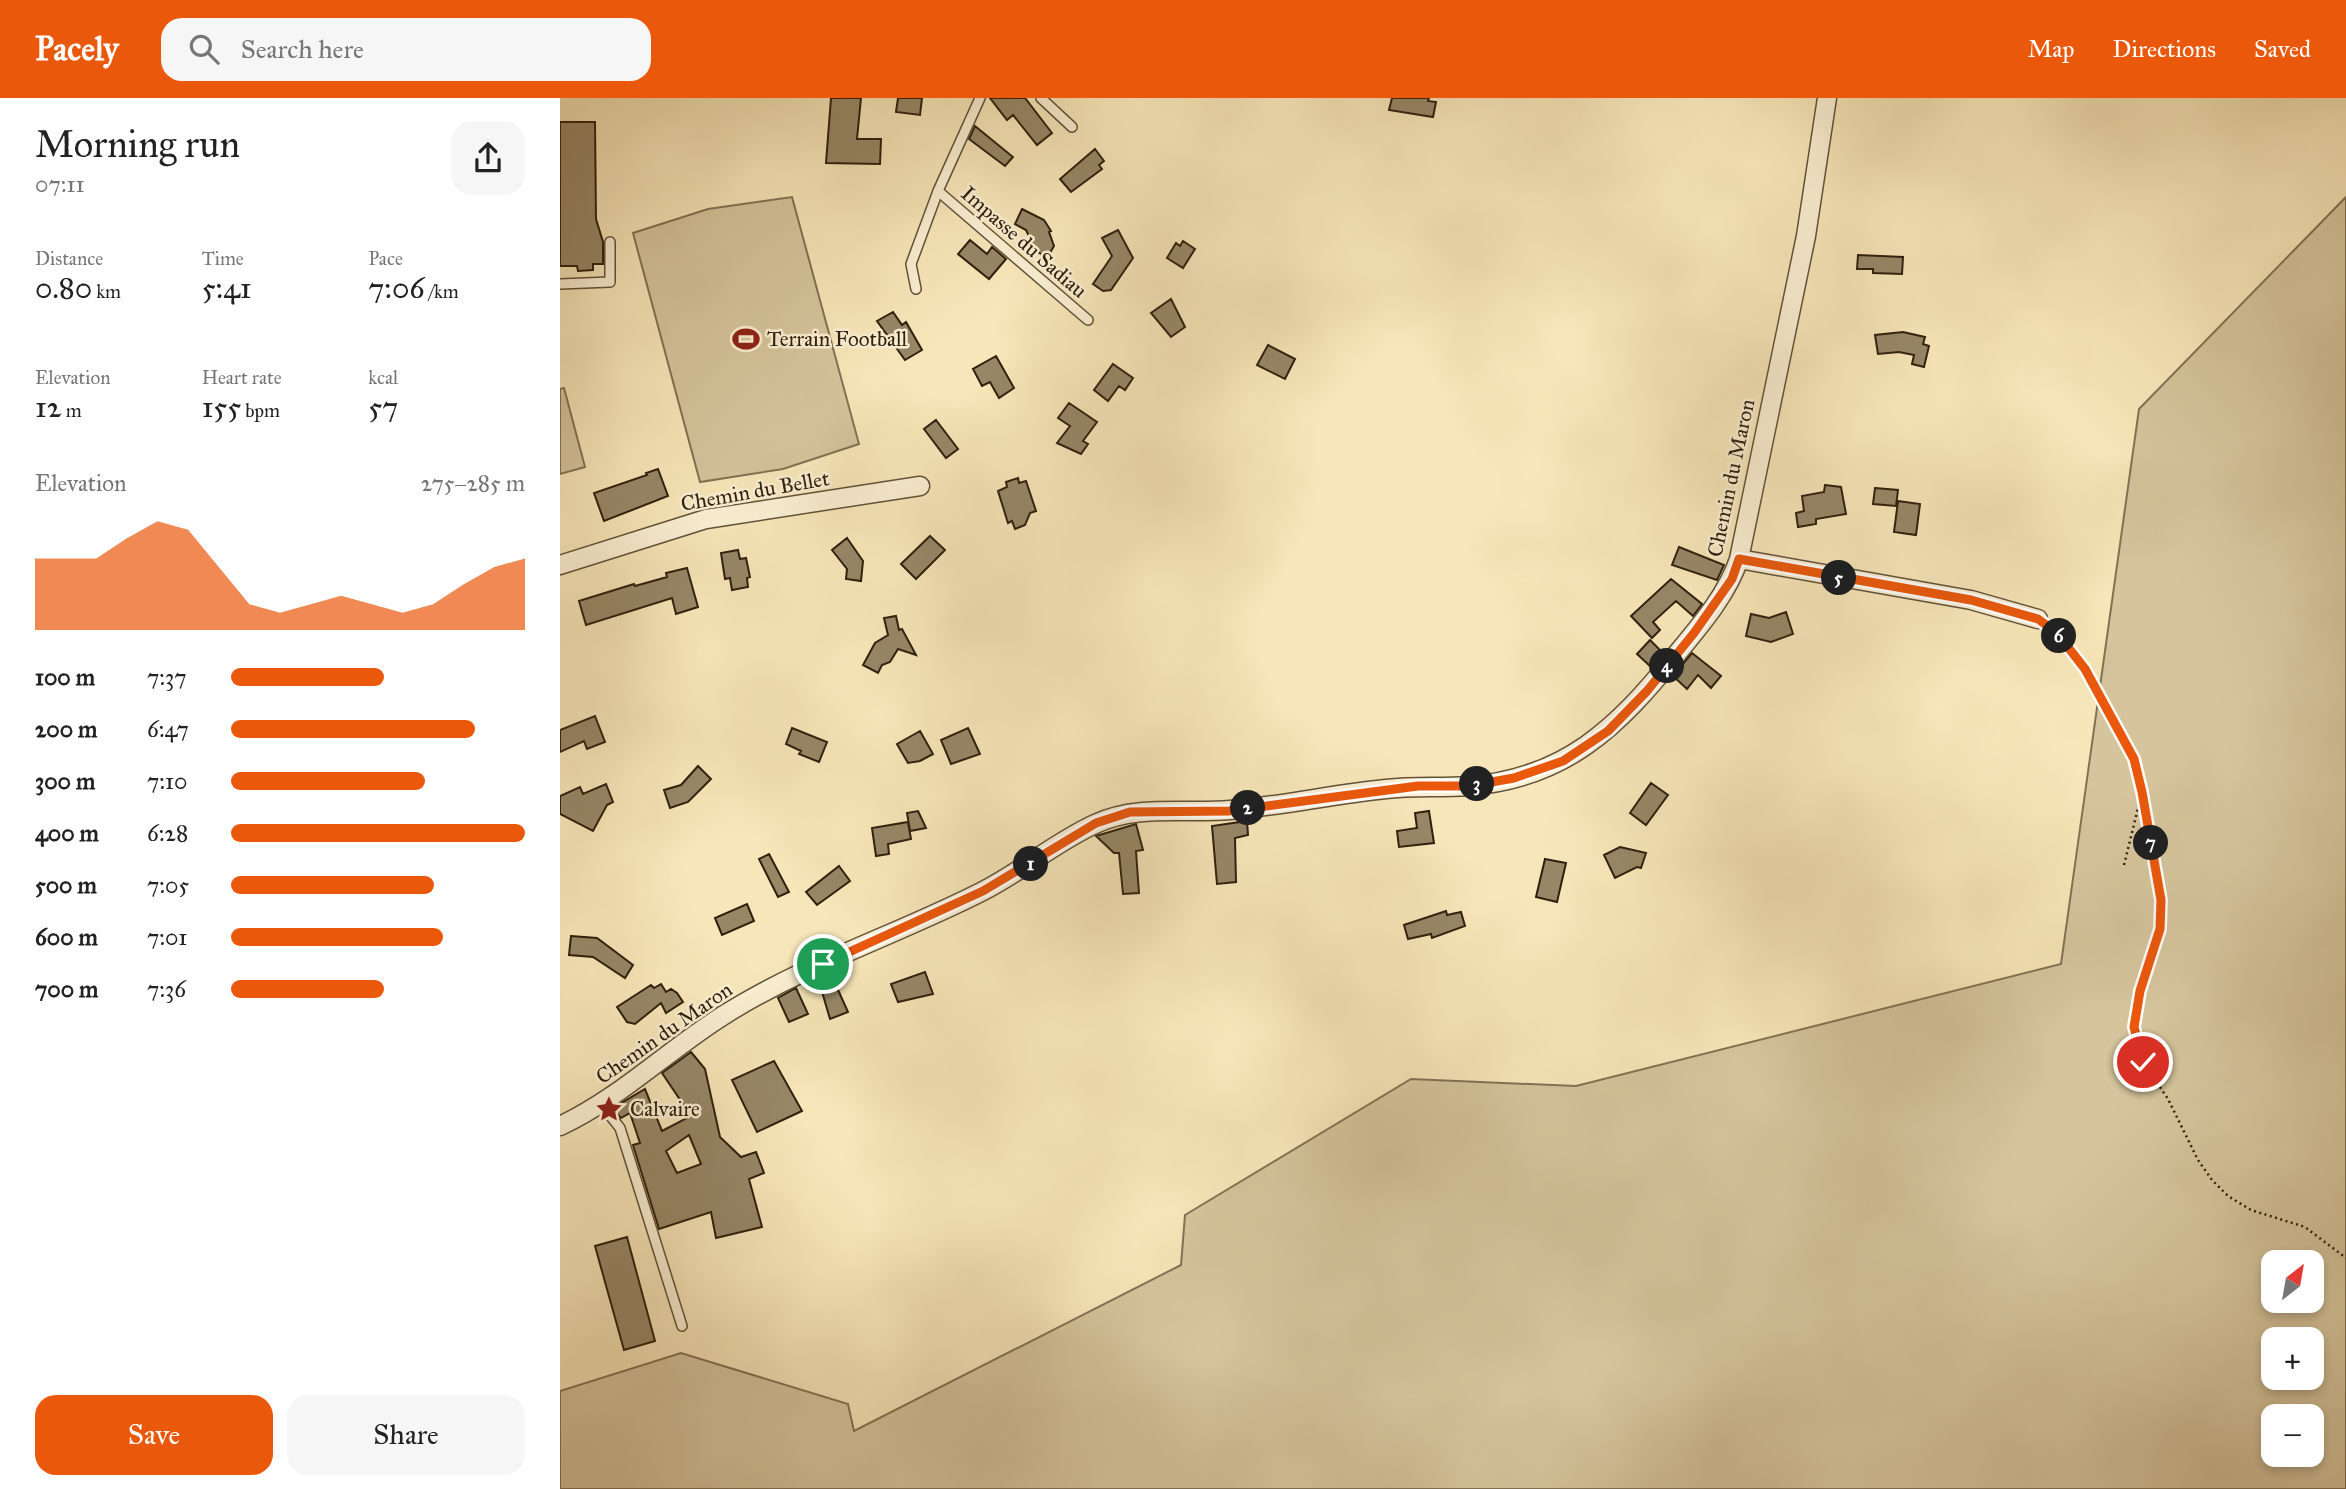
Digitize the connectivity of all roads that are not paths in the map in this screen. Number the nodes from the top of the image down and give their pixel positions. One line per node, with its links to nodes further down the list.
1 (980, 98): 5 (lane, Impasse du Sadiau)
2 (1041, 98): 4 (lane)
3 (1827, 98): 11 (street, Chemin du Maron)
4 (1072, 127)
5 (938, 191): 8 (lane, Impasse du Sadiau); 9 (lane, Impasse du Sadiau)
6 (610, 242): 7 (lane)
7 (560, 284)
8 (916, 289)
9 (1088, 320)
10 (920, 486): 12 (street, Chemin du Bellet)
11 (1739, 559): 13 (street); 14 (street, Chemin du Maron)
12 (560, 565)
13 (2038, 619)
14 (601, 1104): 15 (street, Chemin du Maron); 16 (lane)
15 (560, 1126)
16 (682, 1326)

